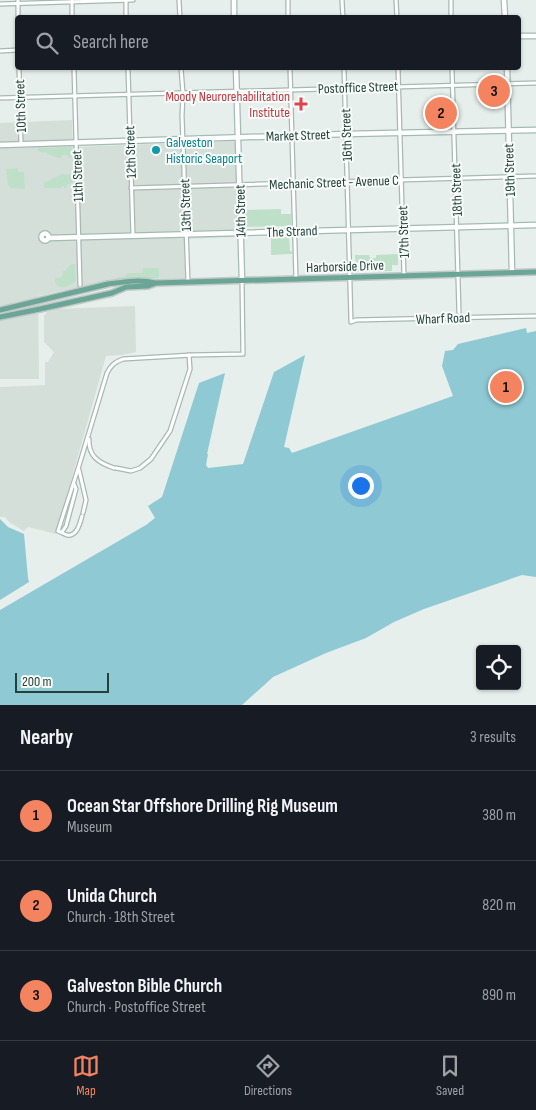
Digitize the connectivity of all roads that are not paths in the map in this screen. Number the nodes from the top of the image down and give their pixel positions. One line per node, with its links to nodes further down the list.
1 (126, 0): 2 (street); 11 (street); 15 (street)
2 (133, 0)
3 (179, 0): 16 (street)
4 (234, 0): 17 (main road)
5 (288, 0): 18 (street)
6 (342, 0): 19 (street)
7 (396, 0): 20 (street)
8 (450, 0): 21 (street)
9 (504, 0): 22 (main road)
10 (18, 2): 11 (street); 12 (street); 13 (street)
11 (72, 2): 14 (street)
12 (0, 4)
13 (18, 15)
14 (72, 15)
15 (126, 15)
16 (180, 15)
17 (234, 15)
18 (288, 15)
19 (343, 15)
20 (397, 15)
21 (451, 15)
22 (505, 15)
23 (521, 36): 24 (main road)
24 (536, 36)
25 (15, 50): 26 (street)
26 (0, 51)
27 (19, 70): 47 (street, 10th Street)
28 (74, 70): 46 (street, 11th Street)
29 (128, 70): 45 (street, 12th Street)
30 (181, 70): 44 (street, 13th Street)
31 (236, 70): 43 (main road, 14th Street)
32 (290, 70): 42 (street)
33 (344, 70): 41 (street, 16th Street)
34 (398, 70): 40 (street, 17th Street)
35 (452, 70): 39 (street, 18th Street)
36 (506, 70): 37 (main road, 19th Street)
37 (507, 83): 38 (street, Postoffice Street); 39 (street, Postoffice Street); 49 (main road, 19th Street)
38 (536, 83)
39 (453, 85): 40 (street, Postoffice Street); 52 (street, 18th Street)
40 (398, 86): 41 (street, Postoffice Street); 51 (street, 17th Street)
41 (344, 88): 42 (street, Postoffice Street); 53 (street, 16th Street)
42 (290, 89): 43 (street, Postoffice Street); 54 (street)
43 (236, 91): 44 (street, Postoffice Street); 55 (main road, 14th Street)
44 (183, 93): 45 (street, Postoffice Street); 56 (street, 13th Street)
45 (128, 94): 46 (street, Postoffice Street); 57 (street, 12th Street)
46 (74, 96): 47 (street, Postoffice Street); 58 (street, 11th Street)
47 (20, 97): 48 (street, Postoffice Street); 59 (street, 10th Street)
48 (0, 98)
49 (508, 130): 50 (main road, Market Street); 52 (main road, Market Street); 62 (main road, 19th Street)
50 (536, 130)
51 (400, 132): 52 (main road, Market Street); 53 (main road, Market Street); 64 (street, 17th Street)
52 (454, 132): 63 (street, 18th Street)
53 (346, 134): 54 (main road, Market Street); 65 (street, 16th Street)
54 (292, 135): 55 (main road, Market Street); 66 (street)
55 (238, 137): 56 (main road, Market Street); 67 (main road, 14th Street)
56 (183, 139): 57 (main road, Market Street); 68 (street, 13th Street)
57 (130, 140): 58 (main road, Market Street); 69 (street, 12th Street)
58 (76, 143): 59 (main road, Market Street); 79 (street, 11th Street)
59 (21, 144): 60 (main road, Market Street)
60 (0, 145)
61 (536, 176): 62 (street, Mechanic Street - Avenue C)
62 (509, 177): 63 (street, Mechanic Street - Avenue C); 70 (main road, 19th Street)
63 (455, 179): 64 (street, Mechanic Street - Avenue C); 72 (street, 18th Street)
64 (401, 180): 65 (street, Mechanic Street - Avenue C); 73 (street, 17th Street)
65 (347, 182): 66 (street, Mechanic Street - Avenue C); 74 (street, 16th Street)
66 (294, 184): 67 (street, Mechanic Street - Avenue C); 75 (street)
67 (240, 185): 68 (street, Mechanic Street - Avenue C); 76 (main road, 14th Street)
68 (185, 187): 69 (street, Mechanic Street - Avenue C); 77 (street, 13th Street)
69 (131, 188): 78 (street, 12th Street)
70 (511, 225): 71 (main road, The Strand); 72 (main road, The Strand); 81 (main road, 19th Street)
71 (536, 225)
72 (456, 227): 73 (main road, The Strand); 83 (street, 18th Street)
73 (403, 228): 74 (main road, The Strand); 84 (street, 17th Street)
74 (349, 230): 75 (main road, The Strand); 85 (street, 16th Street)
75 (295, 231): 76 (main road, The Strand); 86 (street)
76 (241, 233): 77 (main road, The Strand); 87 (main road, 14th Street)
77 (186, 234): 78 (main road, The Strand); 88 (street, 13th Street)
78 (133, 236): 79 (main road, The Strand)
79 (78, 237): 80 (main road, The Strand); 90 (street, 11th Street)
80 (48, 238)
81 (512, 272): 82 (main road, Harborside Drive); 83 (main road, Harborside Drive)
82 (536, 272)
83 (458, 274): 84 (main road, Harborside Drive); 94 (street, 18th Street)
84 (404, 276): 85 (main road, Harborside Drive)
85 (350, 278): 86 (main road, Harborside Drive); 97 (street, 16th Street)
86 (296, 279): 87 (main road, Harborside Drive)
87 (242, 281): 88 (main road, Harborside Drive); 98 (street, 14th Street)
88 (188, 282): 89 (main road, Harborside Drive)
89 (156, 283): 91 (main road, Harborside Drive); 92 (main road, Harborside Drive)
90 (80, 285)
91 (39, 300): 92 (main road); 93 (main road, Harborside Drive)
92 (40, 309): 96 (main road, Harborside Drive)
93 (0, 310): 96 (main road)
94 (459, 313)
95 (536, 316): 97 (street, Wharf Road)
96 (1, 317)
97 (351, 322)
98 (189, 355): 99 (street); 99 (street)
99 (89, 433): 100 (street)
100 (78, 469): 100 (street)

